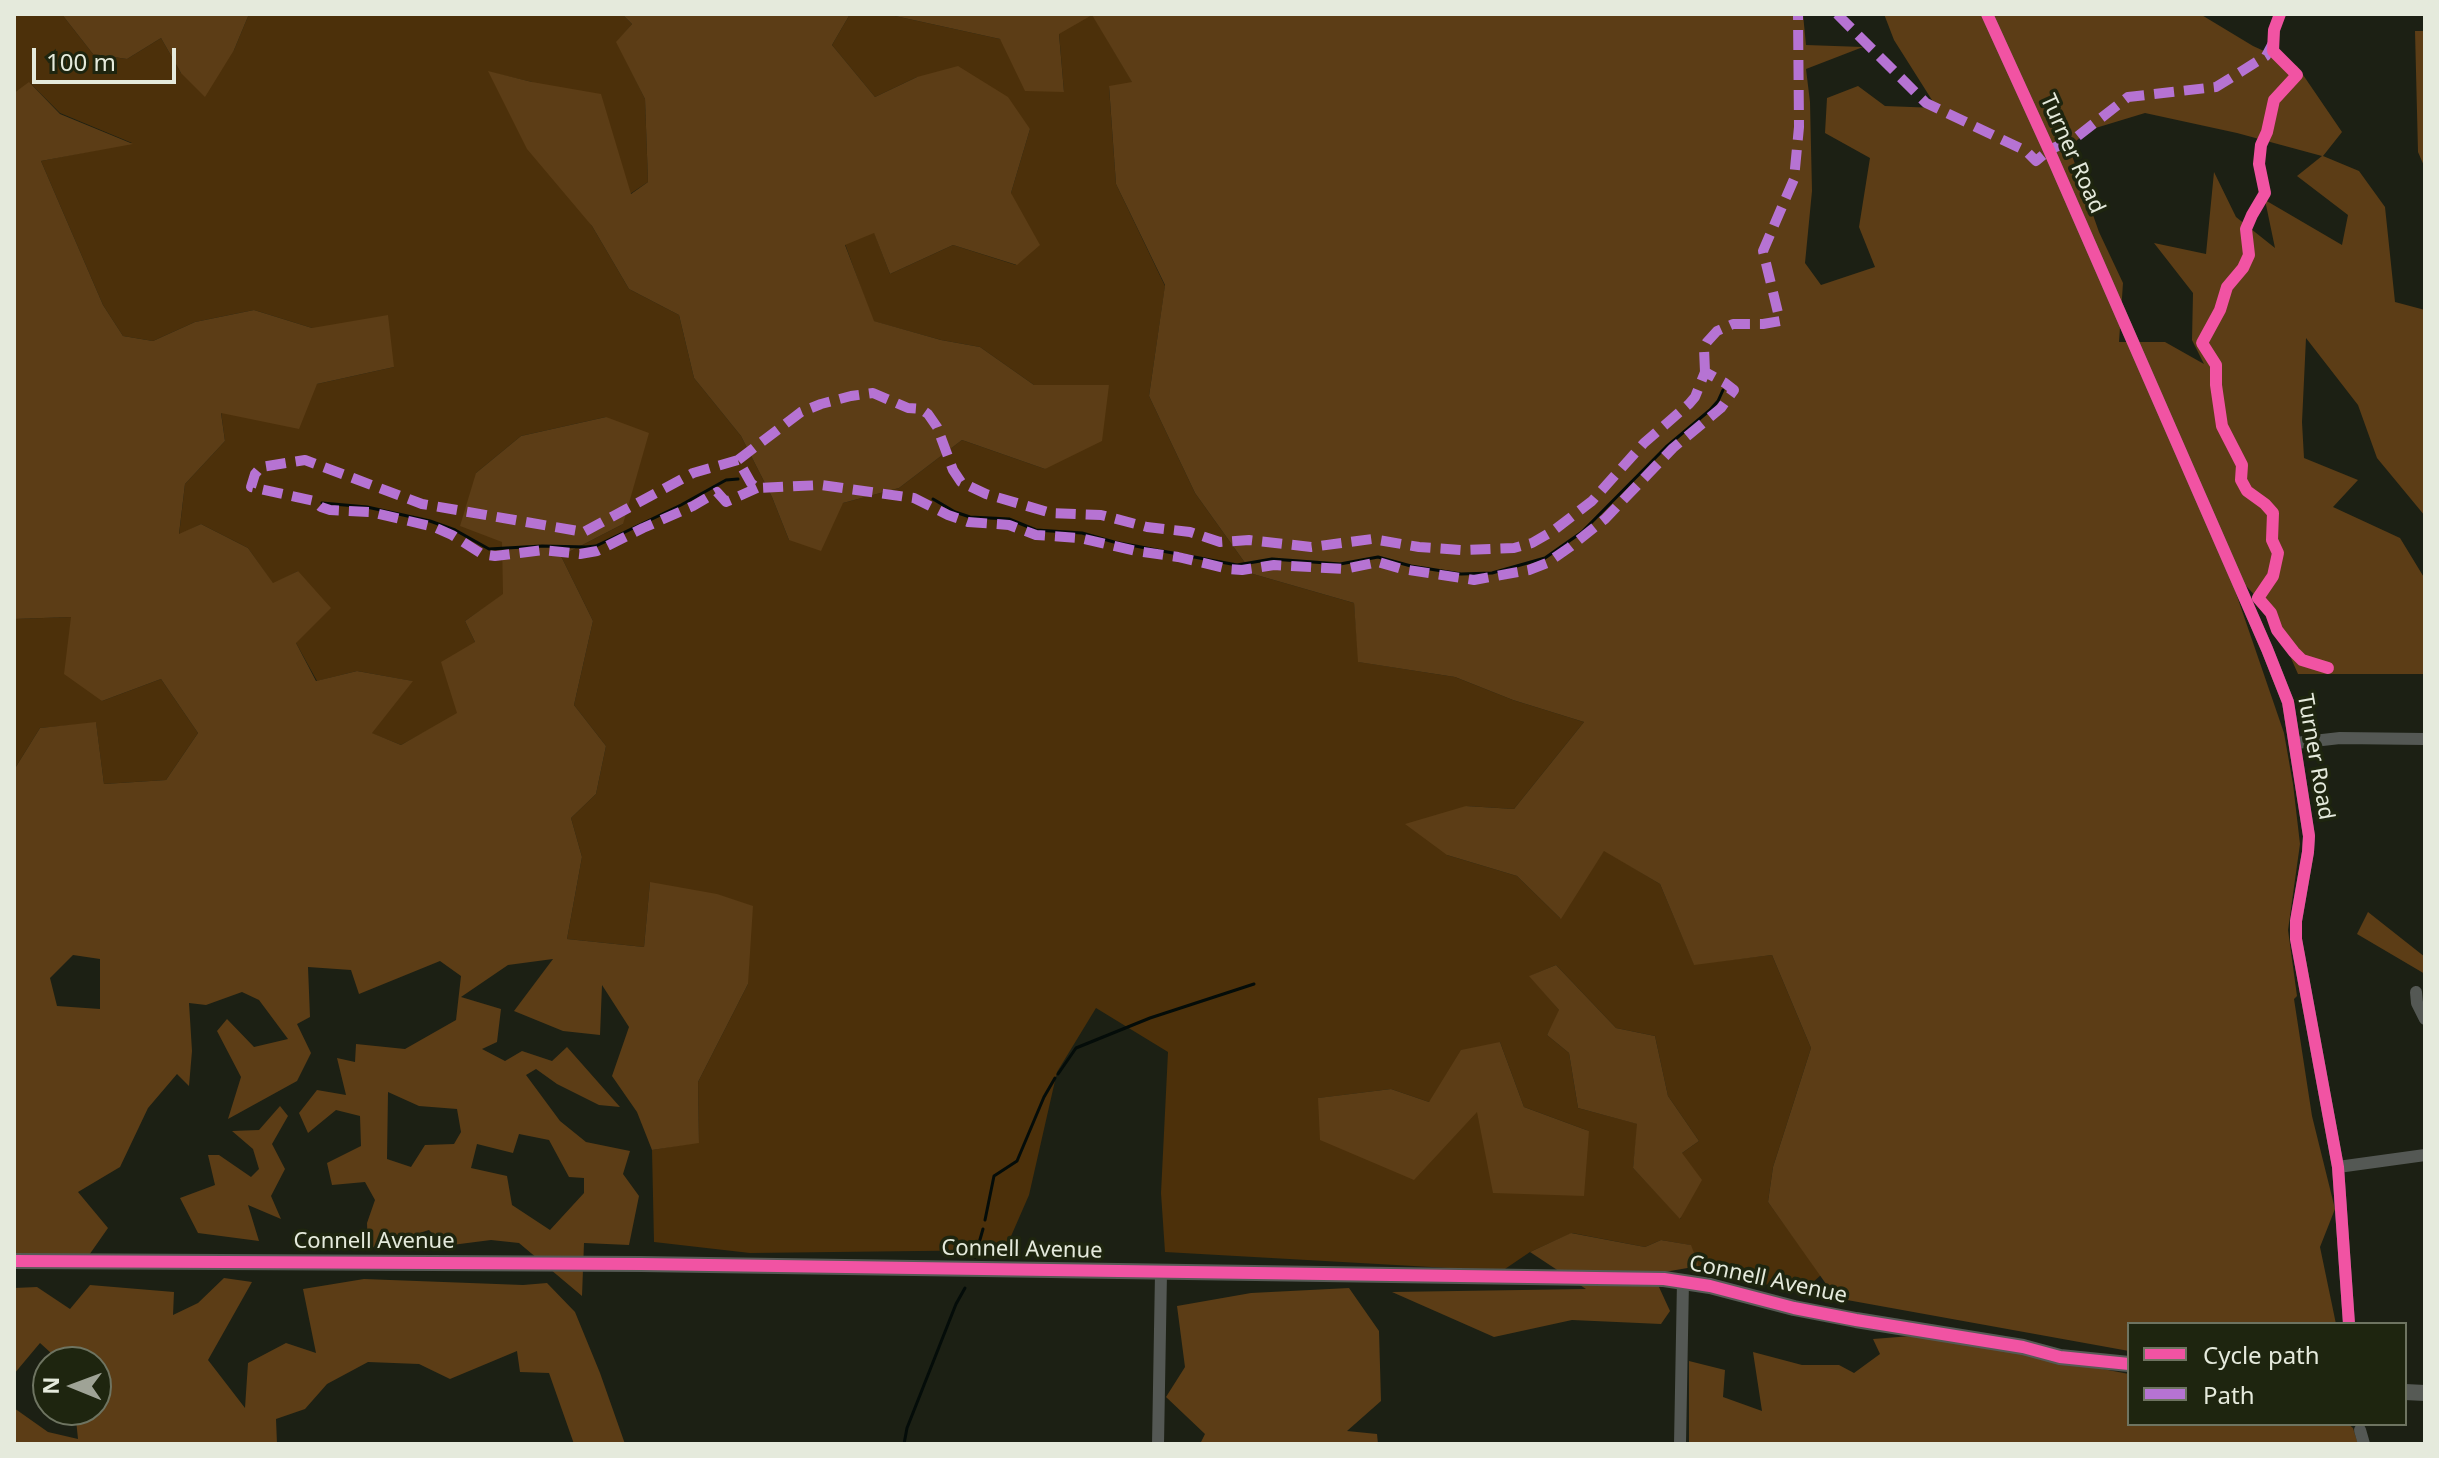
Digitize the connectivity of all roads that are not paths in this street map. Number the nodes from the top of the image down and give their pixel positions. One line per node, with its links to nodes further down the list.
1 (1987, 14): 3 (street, Turner Road)
2 (2425, 739): 3 (street)
3 (2296, 743): 7 (street, Turner Road)
4 (2416, 992): 5 (street)
5 (2425, 1019)
6 (2425, 1155): 7 (street)
7 (2338, 1167): 11 (street, Turner Road)
8 (14, 1261): 9 (street, Connell Avenue)
9 (1161, 1273): 10 (street, Connell Avenue); 14 (street)
10 (1683, 1281): 12 (street, Connell Avenue); 15 (street)
11 (2349, 1322)
12 (2127, 1364)
13 (2360, 1430): 16 (street)
14 (1158, 1444)
15 (1680, 1444)
16 (2364, 1444)

